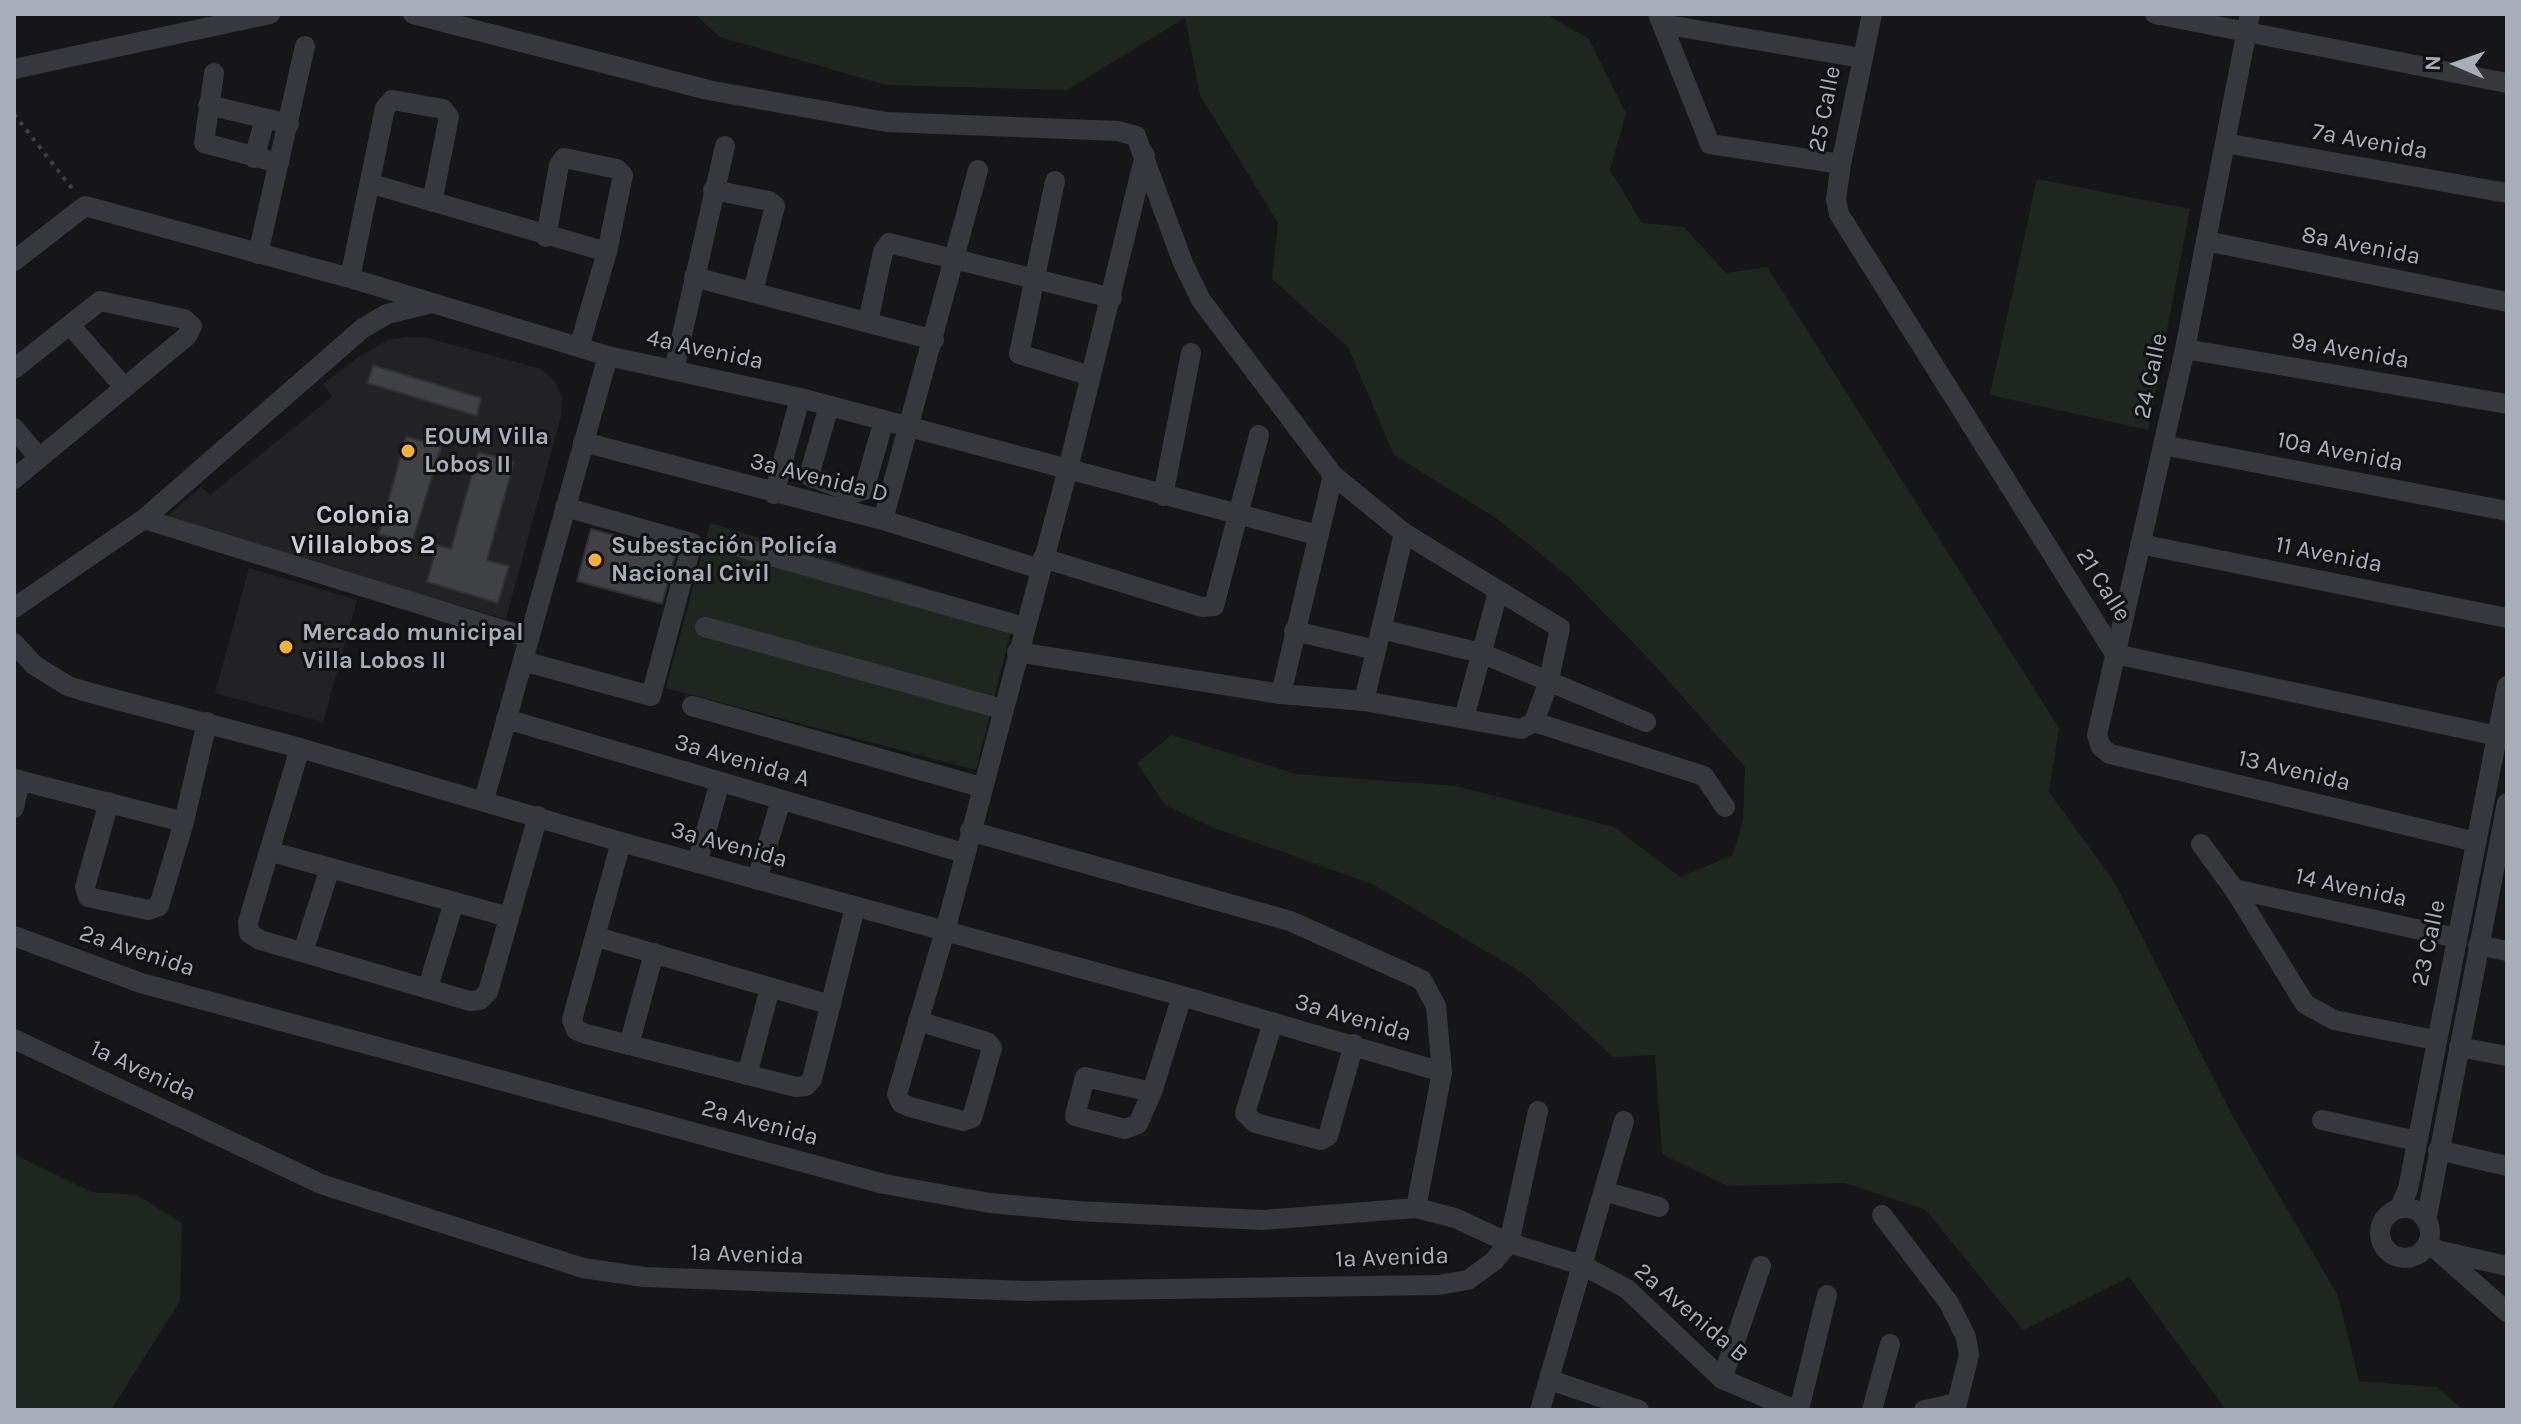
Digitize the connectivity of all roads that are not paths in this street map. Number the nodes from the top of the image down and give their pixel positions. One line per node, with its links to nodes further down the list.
1 (270, 14): 9 (street)
2 (413, 14): 17 (street)
3 (1872, 14): 8 (street, 25 Calle)
4 (2155, 14): 6 (street)
5 (1660, 19): 8 (street); 20 (street)
6 (2248, 23): 11 (street); 15 (street, 24 Calle)
7 (305, 46): 14 (street)
8 (1861, 58): 20 (street, 25 Calle)
9 (14, 69)
10 (214, 73): 12 (street)
11 (2507, 83)
12 (208, 105): 13 (street); 18 (street)
13 (265, 119): 14 (street); 18 (street)
14 (289, 124): 19 (street)
15 (2225, 143): 25 (street, 7a Avenida); 29 (street, 24 Calle)
16 (725, 146): 24 (street)
17 (1146, 153): 38 (street); 63 (street)
18 (254, 158): 19 (street)
19 (279, 163): 31 (street)
20 (1841, 164): 27 (street, 25 Calle)
21 (978, 170): 32 (street)
22 (1055, 181): 36 (street)
23 (372, 184): 26 (street); 26 (street); 35 (street)
24 (713, 190): 34 (street); 37 (street)
25 (2507, 193)
26 (432, 202): 28 (street)
27 (1839, 214): 89 (street, 21 Calle)
28 (546, 237): 30 (street); 30 (street)
29 (2206, 241): 39 (street, 8a Avenida); 45 (street, 24 Calle)
30 (607, 252): 44 (street)
31 (258, 254): 33 (street, 4a Avenida); 35 (street, 4a Avenida)
32 (954, 258): 36 (street); 41 (street); 43 (street)
33 (14, 261)
34 (694, 277): 37 (street); 49 (street)
35 (350, 278): 40 (street, 4a Avenida)
36 (1033, 278): 38 (street); 50 (street)
37 (753, 291): 41 (street)
38 (1112, 298): 50 (street)
39 (2507, 302)
40 (432, 304): 44 (street, 4a Avenida); 70 (street)
41 (868, 322): 43 (street)
42 (70, 325): 48 (street); 51 (street); 51 (street)
43 (934, 340): 56 (street)
44 (579, 347): 47 (street, 4a Avenida)
45 (2185, 349): 53 (street, 9a Avenida); 60 (street, 24 Calle)
46 (1191, 353): 66 (street)
47 (608, 356): 49 (street, 4a Avenida); 59 (street)
48 (14, 369)
49 (674, 370): 52 (street, 4a Avenida)
50 (1091, 376): 62 (street)
51 (124, 387): 61 (street)
52 (800, 398): 54 (street, 4a Avenida); 65 (street)
53 (2507, 404)
54 (829, 406): 55 (street, 4a Avenida); 55 (street)
55 (884, 420): 56 (street, 4a Avenida)
56 (910, 427): 62 (street, 4a Avenida); 71 (street)
57 (14, 428): 61 (street)
58 (1259, 435): 69 (street)
59 (583, 442): 65 (street, 3a Avenida D); 67 (street)
60 (2163, 445): 68 (street, 10a Avenida); 74 (street, 24 Calle)
61 (39, 458): 64 (street)
62 (1068, 469): 66 (street, 4a Avenida); 76 (street)
63 (1333, 475): 72 (street); 73 (street)
64 (14, 479)
65 (774, 494): 71 (street, 3a Avenida D)
66 (1163, 496): 69 (street, 4a Avenida)
67 (565, 507): 84 (street); 90 (street)
68 (2507, 511)
69 (1238, 516): 73 (street, 4a Avenida); 76 (street, 3a Avenida D)
70 (144, 519): 78 (street); 84 (street)
71 (883, 520): 76 (street, 3a Avenida D)
72 (1404, 533): 77 (street); 82 (street)
73 (1317, 535): 83 (street)
74 (2140, 544): 79 (street, 11 Avenida); 89 (street, 24 Calle)
75 (743, 548): 81 (street)
76 (1041, 563): 81 (street)
77 (1498, 592): 88 (street); 91 (street)
78 (14, 608)
79 (2507, 618)
80 (705, 627): 96 (street)
81 (1024, 627): 87 (street)
82 (1381, 629): 86 (street); 88 (street)
83 (1294, 631): 86 (street); 93 (street)
84 (529, 638): 90 (street)
85 (14, 643): 99 (street, 3a Avenida)
86 (1376, 650): 94 (street)
87 (1017, 652): 93 (street); 96 (street)
88 (1481, 653): 91 (street); 97 (street)
89 (2115, 654): 102 (street, 21 Calle); 103 (street, 24 Calle)
90 (523, 661): 98 (street)
91 (1548, 684): 100 (street); 101 (street)
92 (2507, 686): 102 (street, 23 Calle)
93 (1281, 694): 94 (street)
94 (1364, 701): 97 (street)
95 (692, 706): 107 (street)
96 (1002, 709): 107 (street)
97 (1464, 718): 100 (street)
98 (506, 719): 106 (street, 3a Avenida A); 108 (street)
99 (207, 722): 104 (street, 3a Avenida); 115 (street)
100 (1534, 722): 112 (street)
101 (1646, 722)
102 (2502, 737): 119 (street, 23 Calle)
103 (2101, 747): 119 (street, 13 Avenida)
104 (300, 748): 108 (street, 3a Avenida); 121 (street)
105 (17, 780): 110 (street); 113 (street)
106 (720, 782): 109 (street, 3a Avenida A); 123 (street)
107 (981, 787): 116 (street)
108 (484, 800): 114 (street, 3a Avenida)
109 (781, 800): 122 (street, 3a Avenida A); 125 (street)
110 (109, 802): 115 (street); 115 (street)
111 (2507, 803): 117 (street, 23 Calle)
112 (1725, 807)
113 (14, 808)
114 (538, 816): 118 (street, 3a Avenida); 129 (street)
115 (184, 822)
116 (970, 831): 122 (street); 150 (street)
117 (2504, 834): 134 (street, 23 Calle)
118 (621, 842): 123 (street, 3a Avenida); 132 (street)
119 (2476, 842): 133 (street, 23 Calle)
120 (2201, 844): 126 (street)
121 (272, 852): 124 (street); 136 (street)
122 (964, 853): 130 (street)
123 (697, 863): 125 (street, 3a Avenida)
124 (330, 868): 127 (street); 136 (street)
125 (757, 880): 128 (street, 3a Avenida)
126 (2234, 889): 133 (street, 14 Avenida); 145 (street)
127 (454, 902): 129 (street); 138 (street)
128 (855, 907): 130 (street, 3a Avenida); 141 (street)
129 (509, 917): 138 (street)
130 (945, 931): 140 (street, 3a Avenida); 142 (street)
131 (14, 936): 161 (street, 2a Avenida)
132 (597, 937): 137 (street); 147 (street)
133 (2457, 938): 145 (street, 23 Calle)
134 (2478, 945): 135 (street); 148 (street, 23 Calle)
135 (2507, 951)
136 (303, 952): 138 (street)
137 (654, 953): 139 (street); 147 (street)
138 (428, 987)
139 (770, 988): 141 (street); 151 (street)
140 (1182, 996): 143 (street, 3a Avenida); 152 (street)
141 (831, 1005): 151 (street)
142 (918, 1021): 142 (street)
143 (1273, 1022): 146 (street, 3a Avenida); 146 (street)
144 (14, 1039): 165 (street, 1a Avenida)
145 (2435, 1040): 156 (street, 23 Calle)
146 (1354, 1044): 150 (street, 3a Avenida)
147 (629, 1045): 151 (street)
148 (2459, 1047): 149 (street); 157 (street, 23 Calle)
149 (2507, 1056)
150 (1442, 1072): 161 (street)
151 (747, 1075)
152 (1152, 1092)
153 (1538, 1111): 165 (street)
154 (2322, 1120): 156 (street)
155 (1624, 1121): 159 (street)
156 (2417, 1141): 162 (street, 23 Calle)
157 (2438, 1150): 158 (street); 164 (street, 23 Calle)
158 (2507, 1166)
159 (1604, 1191): 160 (street); 167 (street)
160 (1659, 1207)
161 (1416, 1208): 165 (street, 2a Avenida)
162 (2399, 1209): 164 (street); 166 (street)
163 (1882, 1215): 179 (street)
164 (2426, 1221): 166 (street)
165 (1509, 1243): 167 (street, 2a Avenida B)
166 (2433, 1246): 169 (street); 171 (street)
167 (1582, 1265): 173 (street, 2a Avenida B); 174 (street)
168 (1761, 1266): 173 (street)
169 (2507, 1266)
170 (1827, 1295): 177 (street)
171 (2507, 1312)
172 (1890, 1344): 178 (street)
173 (1722, 1379): 177 (street, 2a Avenida B)
174 (1550, 1380): 175 (street); 176 (street)
175 (1540, 1410)
176 (1639, 1410)
177 (1797, 1410)
178 (1872, 1410)
179 (1924, 1410)

